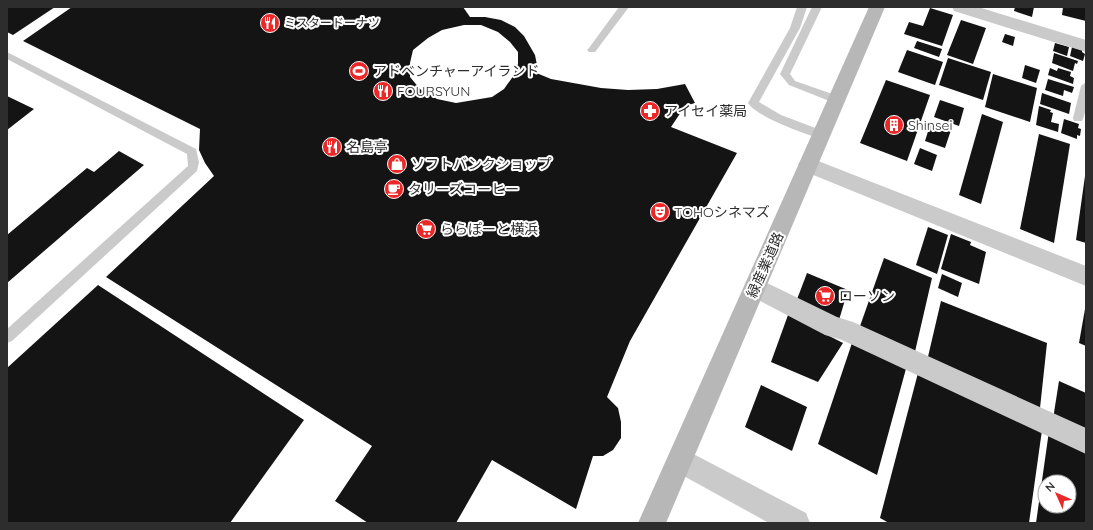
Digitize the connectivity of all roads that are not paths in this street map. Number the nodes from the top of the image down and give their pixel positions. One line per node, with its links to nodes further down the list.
1 (624, 7): 7 (lane)
2 (802, 7): 12 (lane)
3 (817, 7): 10 (lane)
4 (877, 7): 10 (street, 緑産業道路)
5 (960, 7): 6 (street)
6 (1086, 46)
7 (592, 50)
8 (7, 55): 16 (lane)
9 (1086, 86): 11 (lane)
10 (837, 100): 12 (street, 緑産業道路)
11 (1078, 118)
12 (822, 135): 13 (street, 緑産業道路)
13 (808, 165): 14 (street); 15 (street, 緑産業道路)
14 (1086, 276)
15 (755, 287): 17 (street); 18 (street, 緑産業道路)
16 (7, 337)
17 (1086, 441)
18 (680, 460): 19 (street, 緑産業道路); 20 (street)
19 (652, 523)
20 (796, 523)

